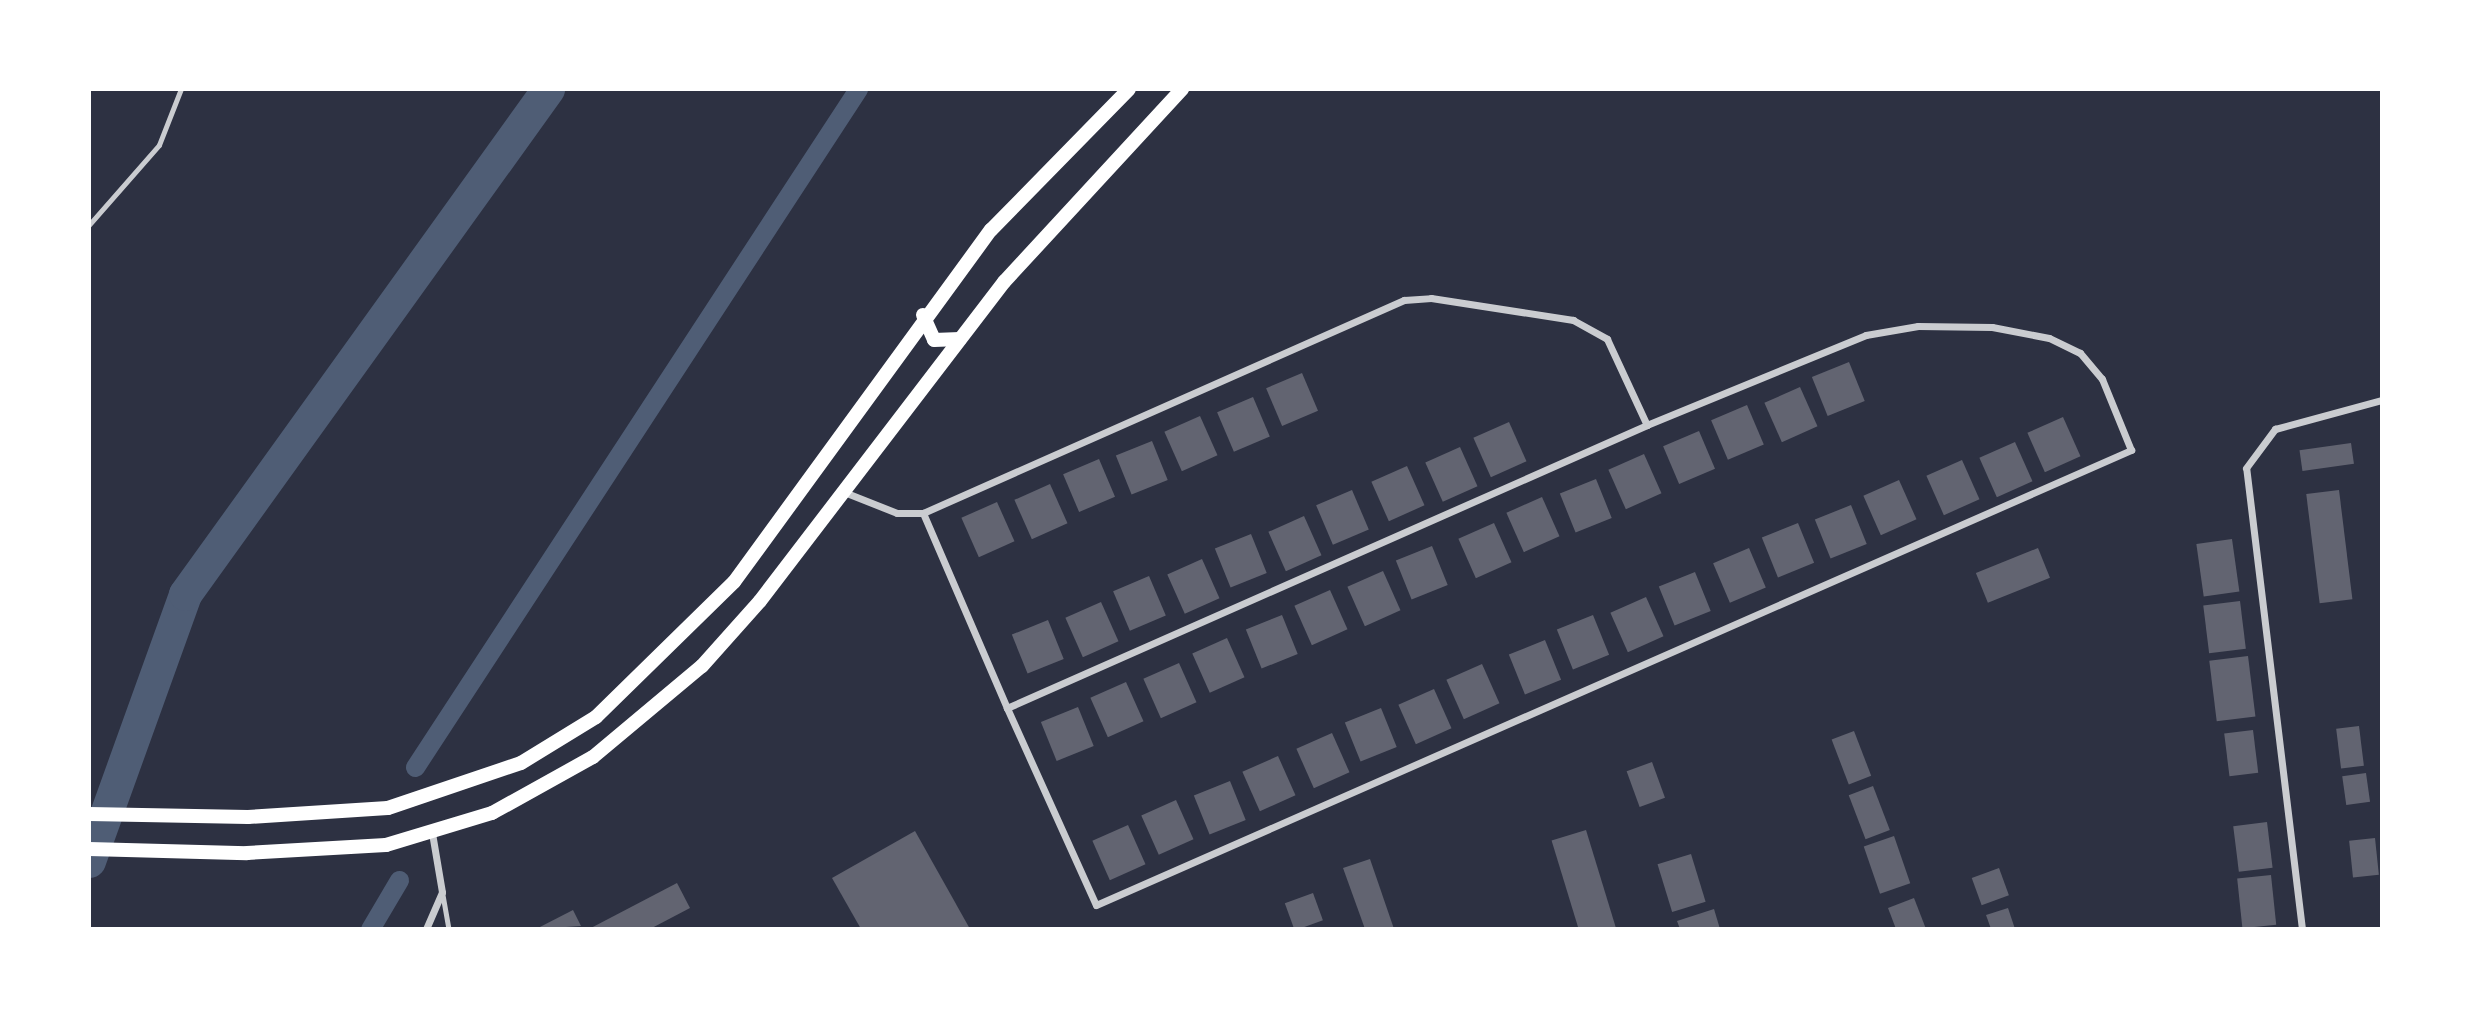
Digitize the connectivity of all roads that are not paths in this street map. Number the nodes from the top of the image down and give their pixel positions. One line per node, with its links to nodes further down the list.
1 (181, 89): 4 (lane)
2 (1129, 89): 5 (highway)
3 (1182, 89): 6 (highway)
4 (89, 225)
5 (923, 316): 6 (highway); 12 (highway)
6 (960, 339): 9 (highway)
7 (2382, 400): 18 (street)
8 (1647, 425): 10 (street); 11 (street); 11 (street)
9 (843, 491): 10 (street); 13 (highway)
10 (923, 513): 11 (street)
11 (1007, 708)
12 (89, 814)
13 (432, 833): 14 (highway); 15 (street)
14 (89, 849)
15 (442, 892): 16 (street); 17 (lane)
16 (426, 929)
17 (449, 929)
18 (2302, 929)

